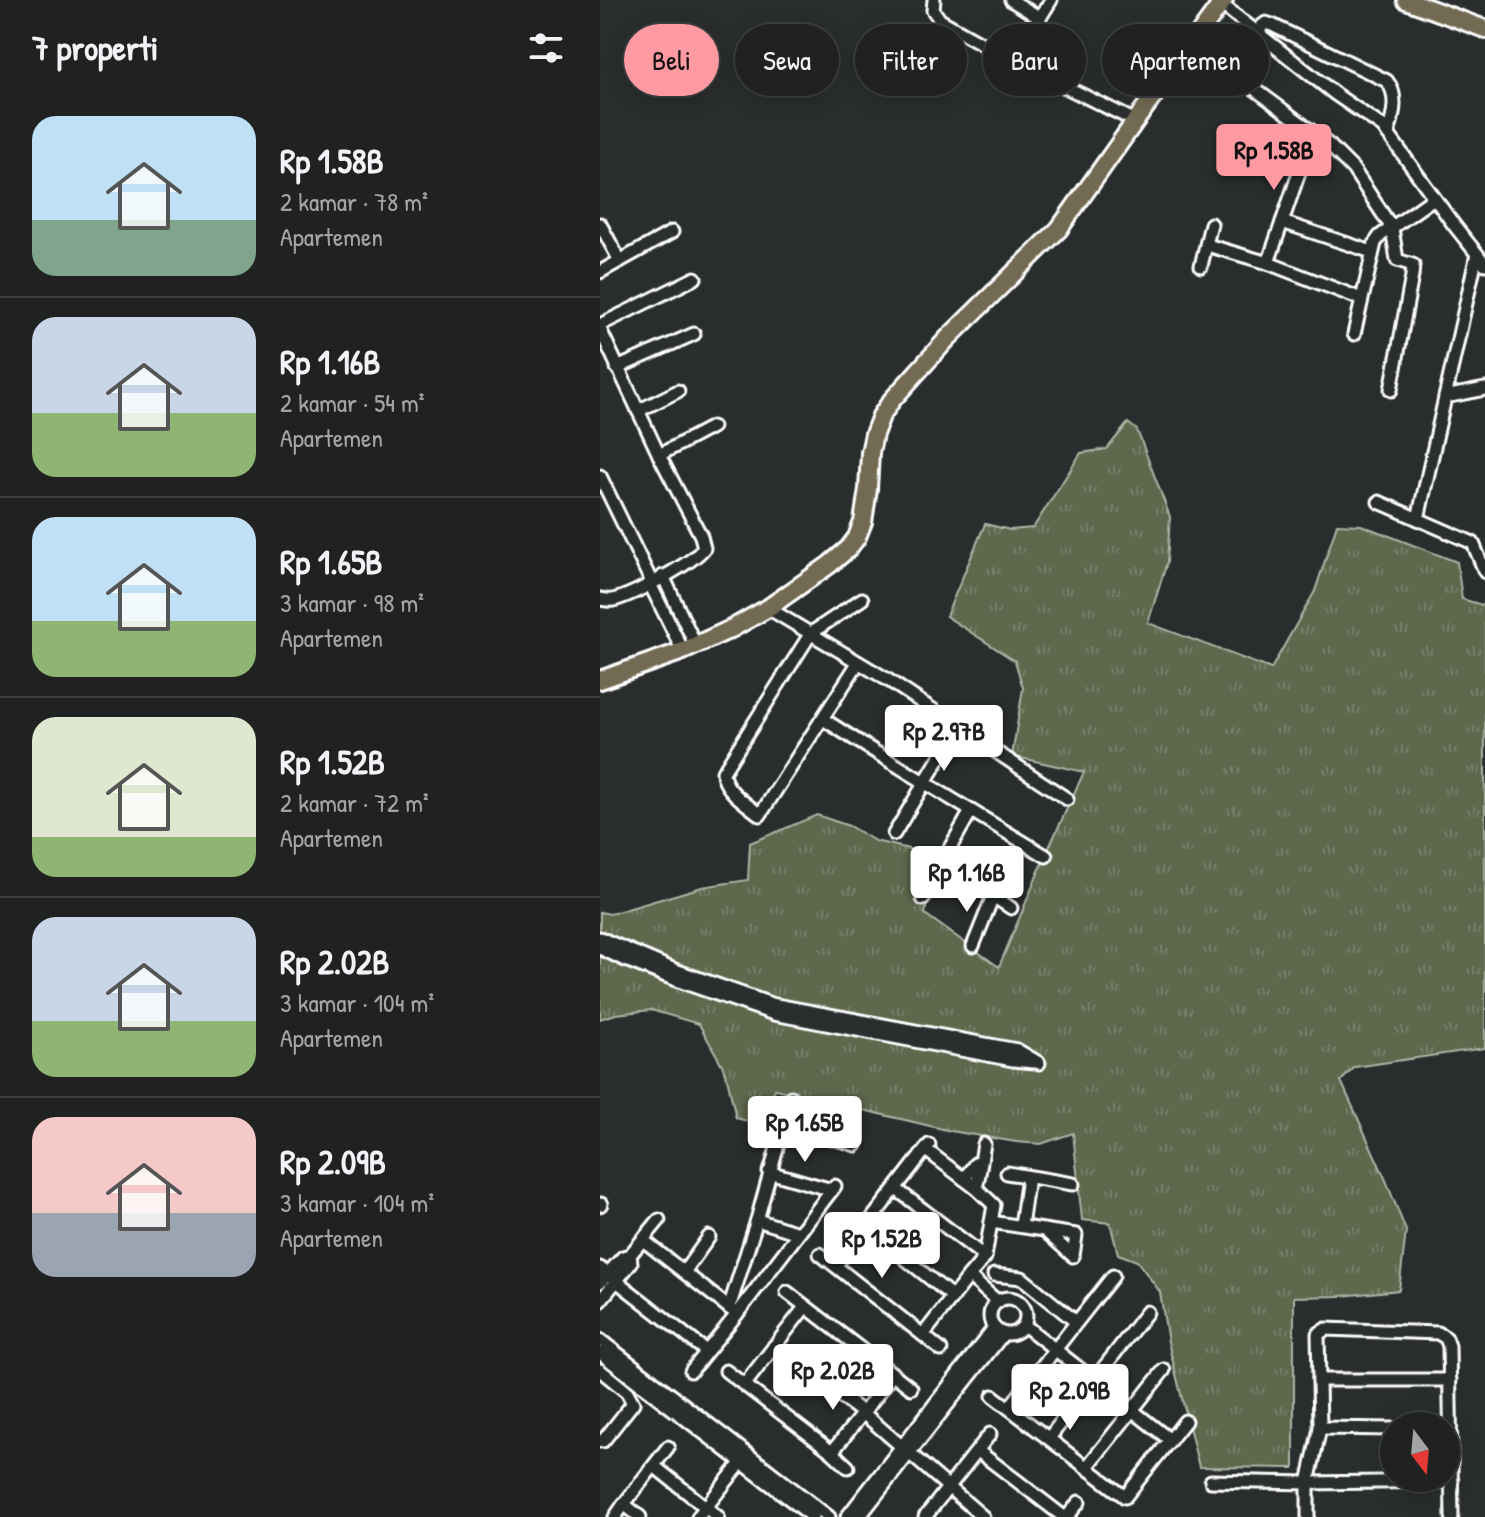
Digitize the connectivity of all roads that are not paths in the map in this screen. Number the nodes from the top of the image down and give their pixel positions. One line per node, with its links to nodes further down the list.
1 (934, 0): 12 (street)
2 (1011, 0): 6 (street)
3 (1051, 0): 6 (street)
4 (1406, 0): 10 (main road)
5 (1223, 2): 8 (street); 15 (main road)
6 (1040, 18): 7 (street)
7 (1036, 24)
8 (1248, 24)
9 (1269, 24): 17 (street)
10 (1485, 29)
11 (1269, 42): 17 (street)
12 (983, 44)
13 (1084, 96): 15 (street)
14 (1264, 96): 16 (street)
15 (1136, 120): 57 (main road)
16 (1310, 130): 18 (street); 19 (street)
17 (1388, 134): 20 (street)
18 (1330, 146): 19 (street); 24 (street)
19 (1304, 158): 21 (street)
20 (1434, 198): 24 (street); 28 (street)
21 (1282, 222): 27 (street); 31 (street)
22 (600, 224): 30 (street)
23 (1211, 224): 26 (street)
24 (1392, 228): 27 (street); 29 (street)
25 (672, 232): 30 (street)
26 (1207, 245): 31 (street); 33 (street)
27 (1371, 254): 29 (street); 36 (street)
28 (1477, 254): 32 (street); 44 (street)
29 (1397, 260): 42 (street)
30 (620, 261): 34 (street)
31 (1268, 263): 36 (street)
32 (1485, 264)
33 (1201, 266)
34 (600, 272)
35 (695, 278): 37 (street)
36 (1361, 299): 39 (street)
37 (600, 327): 40 (street)
38 (694, 334): 40 (street)
39 (1354, 334)
40 (617, 368): 45 (street)
41 (1485, 389): 44 (street)
42 (1391, 390)
43 (678, 391): 45 (street)
44 (1445, 397): 50 (street)
45 (638, 411): 47 (street)
46 (712, 427): 47 (street)
47 (659, 455): 54 (street)
48 (600, 476): 54 (street)
49 (1379, 502): 50 (street)
50 (1418, 519): 52 (street)
51 (1485, 539): 52 (street)
52 (1473, 543): 53 (street)
53 (1485, 572)
54 (655, 581): 55 (street); 59 (street)
55 (600, 599)
56 (862, 599): 58 (street)
57 (768, 608): 58 (street); 59 (main road)
58 (811, 633): 60 (street); 62 (street)
59 (690, 649): 61 (main road)
60 (858, 663): 62 (street); 63 (street)
61 (600, 680)
62 (823, 719): 64 (street)
63 (958, 727): 64 (street); 65 (street)
64 (925, 781): 66 (street); 67 (street)
65 (1067, 799)
66 (971, 811): 68 (street); 69 (street)
67 (894, 834)
68 (1046, 856)
69 (942, 862): 70 (street); 71 (street)
70 (993, 896): 72 (street); 74 (street)
71 (923, 899)
72 (1011, 908)
73 (600, 938): 75 (street)
74 (973, 946)
75 (600, 948)
76 (791, 1097): 77 (street)
77 (784, 1123): 79 (street); 81 (street)
78 (984, 1144): 80 (street)
79 (856, 1145)
80 (980, 1162): 84 (street); 86 (street)
81 (769, 1172): 89 (street); 94 (street)
82 (1007, 1173): 83 (street)
83 (1028, 1177): 85 (street); 91 (street)
84 (964, 1179): 86 (street); 87 (street)
85 (1073, 1184)
86 (976, 1188): 90 (street)
87 (896, 1189): 92 (street); 98 (street)
88 (659, 1220): 96 (street)
89 (757, 1220): 94 (street); 100 (street)
90 (991, 1222): 91 (street); 98 (street)
91 (1021, 1226): 93 (street)
92 (866, 1227): 99 (street); 108 (street)
93 (1044, 1230)
94 (798, 1233): 106 (street)
95 (709, 1237): 101 (street)
96 (643, 1240): 101 (street); 105 (street)
97 (820, 1254): 99 (street)
98 (985, 1257): 103 (street)
99 (836, 1265): 117 (street)
100 (743, 1269): 106 (street); 112 (street)
101 (684, 1272): 112 (street)
102 (994, 1275): 114 (street)
103 (969, 1276): 108 (street); 110 (street)
104 (1113, 1276): 114 (street)
105 (606, 1277): 109 (street); 122 (street)
106 (764, 1278): 112 (street)
107 (787, 1292): 111 (street)
108 (953, 1297): 117 (street)
109 (600, 1301)
110 (998, 1302): 115 (street); 116 (street)
111 (805, 1307): 119 (street); 128 (street)
112 (733, 1311): 122 (street)
113 (1147, 1312): 129 (street)
114 (1076, 1322): 120 (street)
115 (1024, 1325): 116 (street); 120 (street)
116 (998, 1331): 147 (street)
117 (923, 1335): 121 (street)
118 (600, 1340): 150 (street)
119 (774, 1346): 132 (street); 138 (street)
120 (1055, 1349): 129 (street); 135 (street)
121 (941, 1350)
122 (706, 1351): 126 (street)
123 (600, 1353): 150 (street)
124 (600, 1370): 145 (street)
125 (1164, 1370): 136 (street)
126 (691, 1371)
127 (726, 1371): 132 (street)
128 (893, 1374): 133 (street); 138 (street)
129 (1094, 1380): 136 (street); 143 (street)
130 (1319, 1380): 131 (street); 131 (street); 140 (street)
131 (1450, 1380): 137 (street)
132 (745, 1384): 149 (street)
133 (911, 1388)
134 (993, 1396): 135 (street)
135 (1009, 1408): 143 (street)
136 (1132, 1409): 144 (street); 153 (street)
137 (1449, 1412)
138 (863, 1413): 147 (street); 149 (street)
139 (1185, 1421): 144 (street)
140 (1320, 1428): 141 (street); 156 (street)
141 (1380, 1429)
142 (990, 1434): 148 (street)
143 (1049, 1438): 153 (street)
144 (1170, 1440): 153 (street)
145 (600, 1441)
146 (668, 1447): 151 (street)
147 (906, 1451): 157 (street); 167 (street); 168 (street)
148 (978, 1451): 157 (street); 171 (street)
149 (832, 1452): 152 (street)
150 (744, 1459): 161 (street); 165 (street); 166 (street)
151 (654, 1466): 160 (street); 161 (street)
152 (848, 1467)
153 (1087, 1467)
154 (1211, 1481): 156 (street)
155 (1380, 1482): 156 (street)
156 (1308, 1483): 172 (street)
157 (948, 1488): 169 (street); 170 (street)
158 (1452, 1492): 173 (street)
159 (1079, 1502): 171 (street)
160 (624, 1504): 162 (street); 163 (street)
161 (702, 1512): 164 (street)
162 (615, 1517)
163 (640, 1517)
164 (718, 1517)
165 (813, 1517)
166 (829, 1517)
167 (847, 1517)
168 (859, 1517)
169 (925, 1517)
170 (983, 1517)
171 (1066, 1517)
172 (1308, 1517)
173 (1452, 1517)

